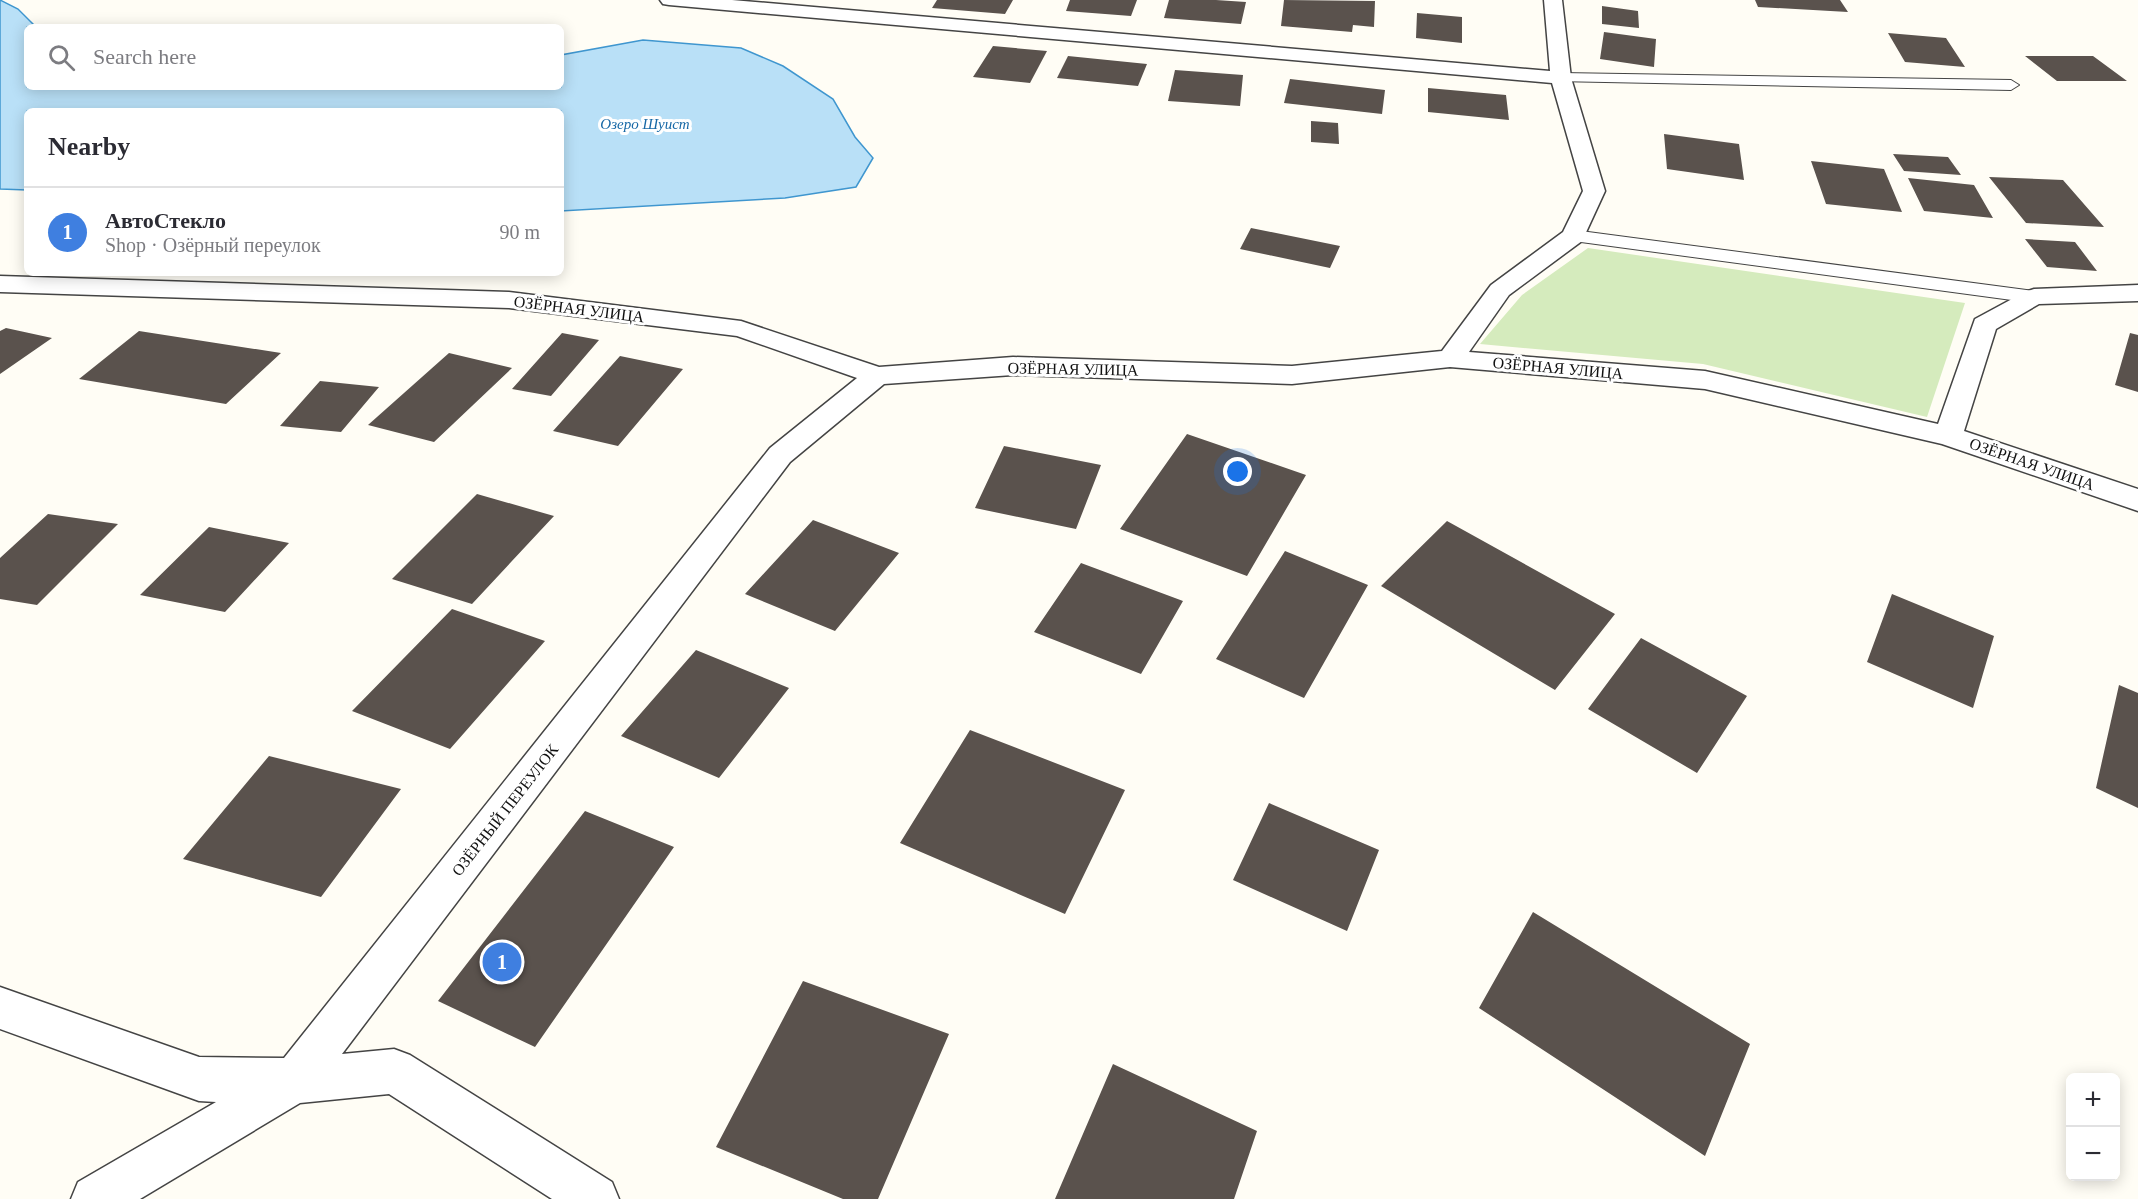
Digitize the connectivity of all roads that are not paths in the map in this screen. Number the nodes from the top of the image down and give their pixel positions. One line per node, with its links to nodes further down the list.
1 (669, 0): 3 (street)
2 (1553, 0): 3 (street)
3 (1561, 78): 4 (lane); 5 (street)
4 (2011, 85)
5 (1573, 237): 8 (lane); 9 (street)
6 (0, 284): 10 (street, ОЗЁРНАЯ УЛИЦА)
7 (2138, 293): 8 (street)
8 (2034, 297): 11 (street)
9 (1450, 359): 10 (street, ОЗЁРНАЯ УЛИЦА); 11 (street, ОЗЁРНАЯ УЛИЦА)
10 (877, 376): 14 (street, ОЗЁРНЫЙ ПЕРЕУЛОК)
11 (1948, 436): 12 (street, ОЗЁРНАЯ УЛИЦА)
12 (2138, 500)
13 (0, 1008): 14 (street)
14 (294, 1081): 15 (street, ОЗЁРНЫЙ ПЕРЕУЛОК); 16 (street)
15 (96, 1199)
16 (595, 1199)

